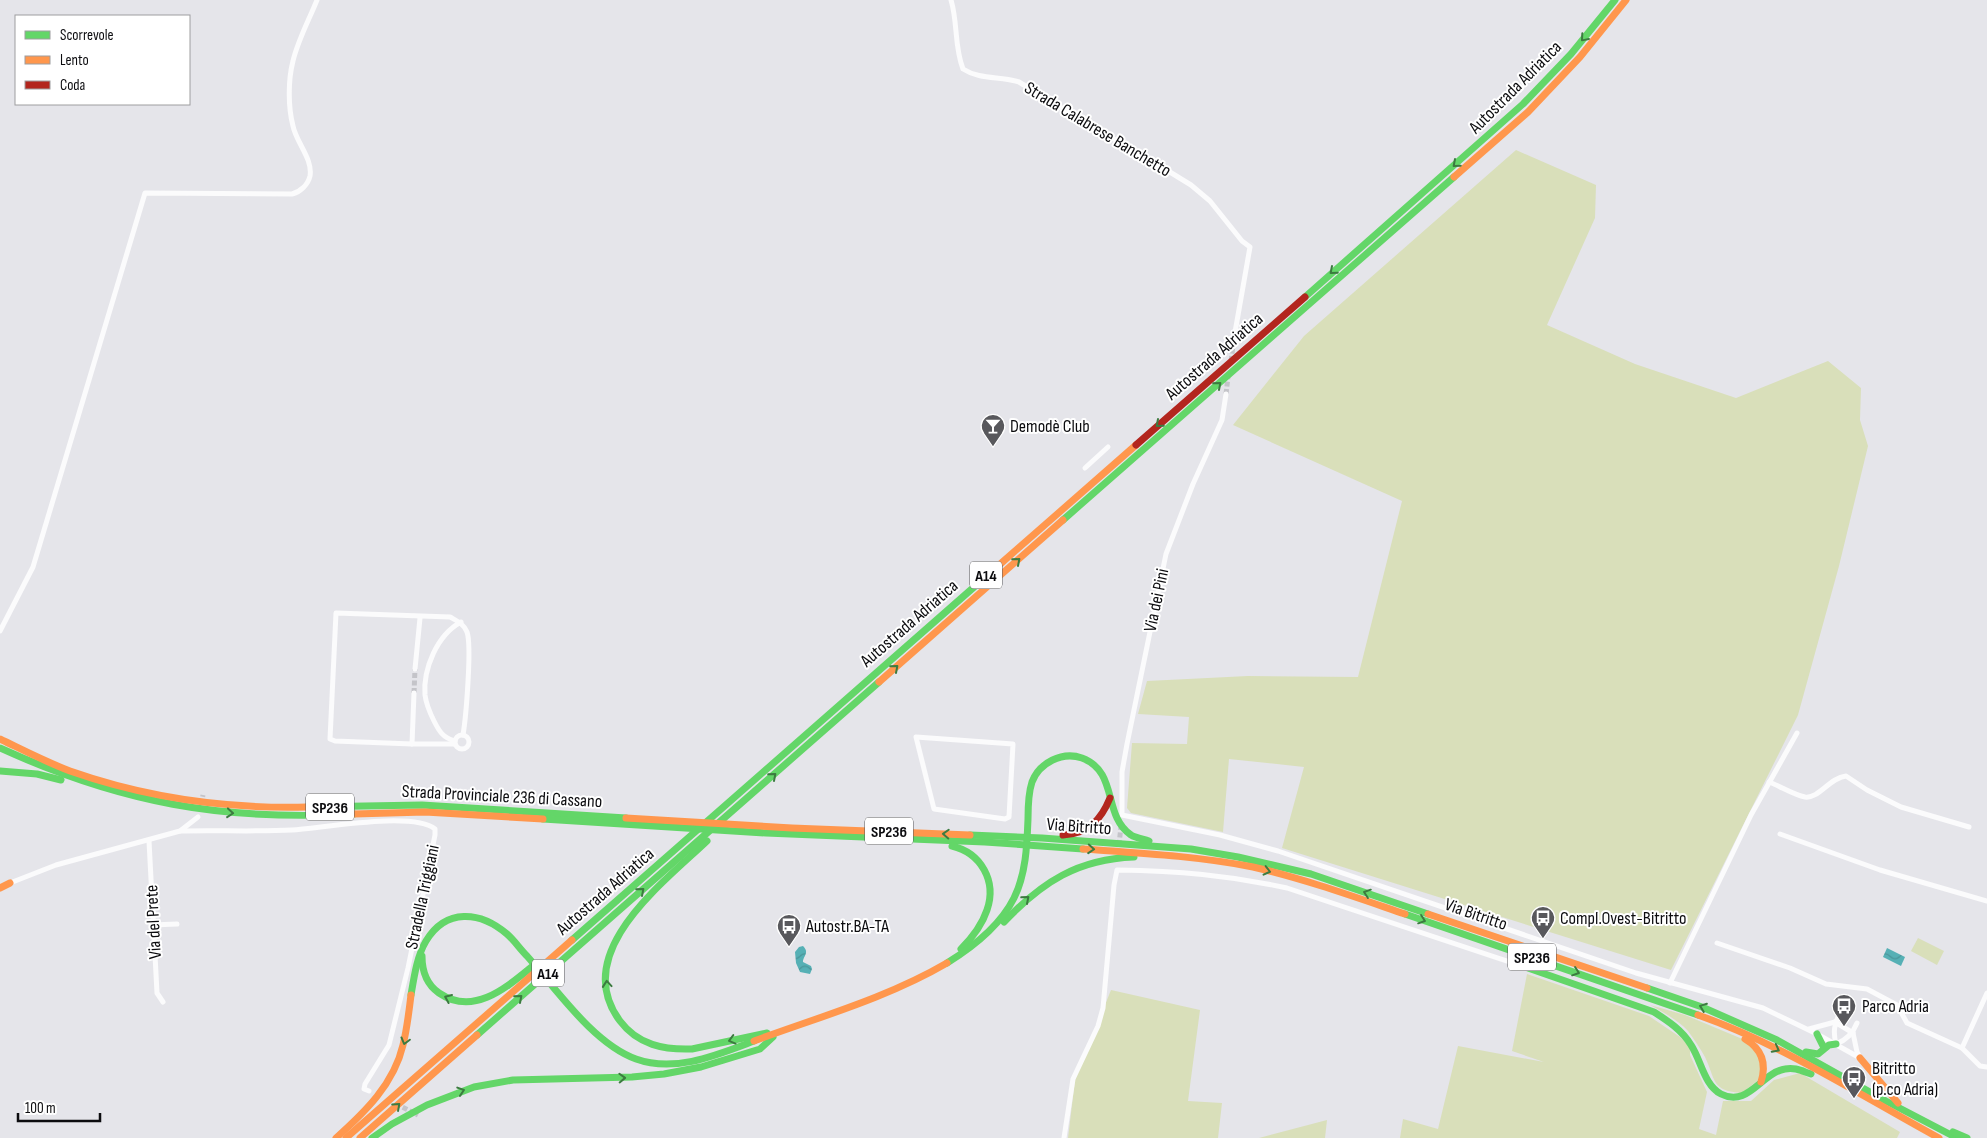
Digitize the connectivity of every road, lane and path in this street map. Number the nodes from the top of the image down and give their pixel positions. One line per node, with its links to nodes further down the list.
1 (317, 0): 11 (street)
2 (951, 0): 5 (street, Strada Calabrese Banchetto)
3 (1615, 0): 42 (main road, Autostrada Adriatica / A14, one-way to 42)
4 (1626, 0): 25 (main road, Autostrada Adriatica / A14, one-way to 4)
5 (1234, 338)
6 (1226, 394): 49 (street, Via dei Pini)
7 (1108, 447): 8 (street)
8 (1085, 468)
9 (420, 618): 10 (street); 12 (street); 18 (street)
10 (460, 622): 15 (street); 17 (street)
11 (0, 631)
12 (415, 669)
13 (414, 694): 18 (street)
14 (1797, 733): 22 (street)
15 (463, 735): 17 (street); 17 (street)
16 (0, 740): 27 (main road, Strada Provinciale 236 di Cassano / SP236)
17 (455, 742): 18 (street)
18 (412, 744)
19 (1013, 744): 19 (street)
20 (0, 748): 23 (main road, Strada Provinciale 236 di Cassano / SP236)
21 (0, 771): 23 (main road)
22 (1769, 782): 28 (street); 49 (street)
23 (99, 788): 27 (main road, Strada Provinciale 236 di Cassano / SP236, one-way to 27)
24 (1110, 796): 34 (main road); 37 (main road); 47 (main road)
25 (736, 808): 58 (main road, A14, one-way to 25); 73 (main road, Autostrada Adriatica / A14, one-way to 25)
26 (198, 817): 30 (street)
27 (670, 825): 29 (main road, Strada Provinciale 236 di Cassano / SP236)
28 (1969, 827)
29 (766, 830): 32 (main road, Strada Provinciale 236 di Cassano / SP236); 33 (main road, Strada Provinciale 236 di Cassano / SP236, one-way to 29)
30 (180, 831): 35 (street); 68 (street, Stradella Triggiani)
31 (1780, 834): 41 (street)
32 (837, 838): 33 (main road, Strada Provinciale 236 di Cassano / SP236); 47 (main road)
33 (1012, 838): 34 (main road, Via Bitritto / SP236); 34 (main road)
34 (1043, 839): 36 (main road, Via Bitritto / SP236, one-way to 36); 37 (main road, Via Bitritto / SP236)
35 (149, 841): 39 (street); 44 (street, Via del Prete)
36 (1220, 861): 47 (main road, one-way to 36); 52 (main road, Via Bitritto / SP236, one-way to 52)
37 (1268, 863): 56 (main road, Via Bitritto / SP236, one-way to 37)
38 (0, 883): 39 (main road)
39 (10, 883): 40 (main road)
40 (0, 888)
41 (1987, 901)
42 (606, 910): 45 (main road, A14, one-way to 45); 72 (main road, Autostrada Adriatica / A14)
43 (177, 924): 44 (street)
44 (152, 925): 51 (street, Via del Prete)
45 (424, 942): 58 (main road, A14); 71 (main road, A14, one-way to 71)
46 (1717, 943): 63 (street)
47 (948, 961): 58 (main road)
48 (1528, 968): 67 (main road); 75 (street)
49 (1670, 983): 57 (street)
50 (1987, 993): 63 (street)
51 (163, 1002)
52 (1663, 1002): 66 (main road, Via Bitritto / SP236, one-way to 66); 67 (main road)
53 (1840, 1013): 54 (street)
54 (1835, 1022): 57 (street); 59 (street); 61 (street)
55 (1857, 1023): 59 (street)
56 (1748, 1026): 62 (main road); 70 (main road, Via Bitritto / SP236)
57 (1808, 1030): 60 (street)
58 (779, 1032): 74 (main road, one-way to 58)
59 (1853, 1033): 61 (street); 64 (street)
60 (1817, 1034): 61 (street); 62 (main road)
61 (1836, 1044): 62 (main road); 64 (street)
62 (1824, 1048)
63 (1962, 1048): 65 (street)
64 (1860, 1058): 70 (main road)
65 (1987, 1067)
66 (1835, 1081): 67 (main road); 69 (main road, Via Bitritto / SP236)
67 (1760, 1084)
68 (369, 1091)
69 (1894, 1114): 70 (main road, Via Bitritto / SP236); 76 (main road)
70 (1940, 1134): 77 (main road, Via Bitritto / SP236); 78 (main road)
71 (336, 1138)
72 (346, 1138)
73 (360, 1138)
74 (372, 1138)
75 (1064, 1138)
76 (1927, 1138)
77 (1957, 1138)
78 (1967, 1138)

